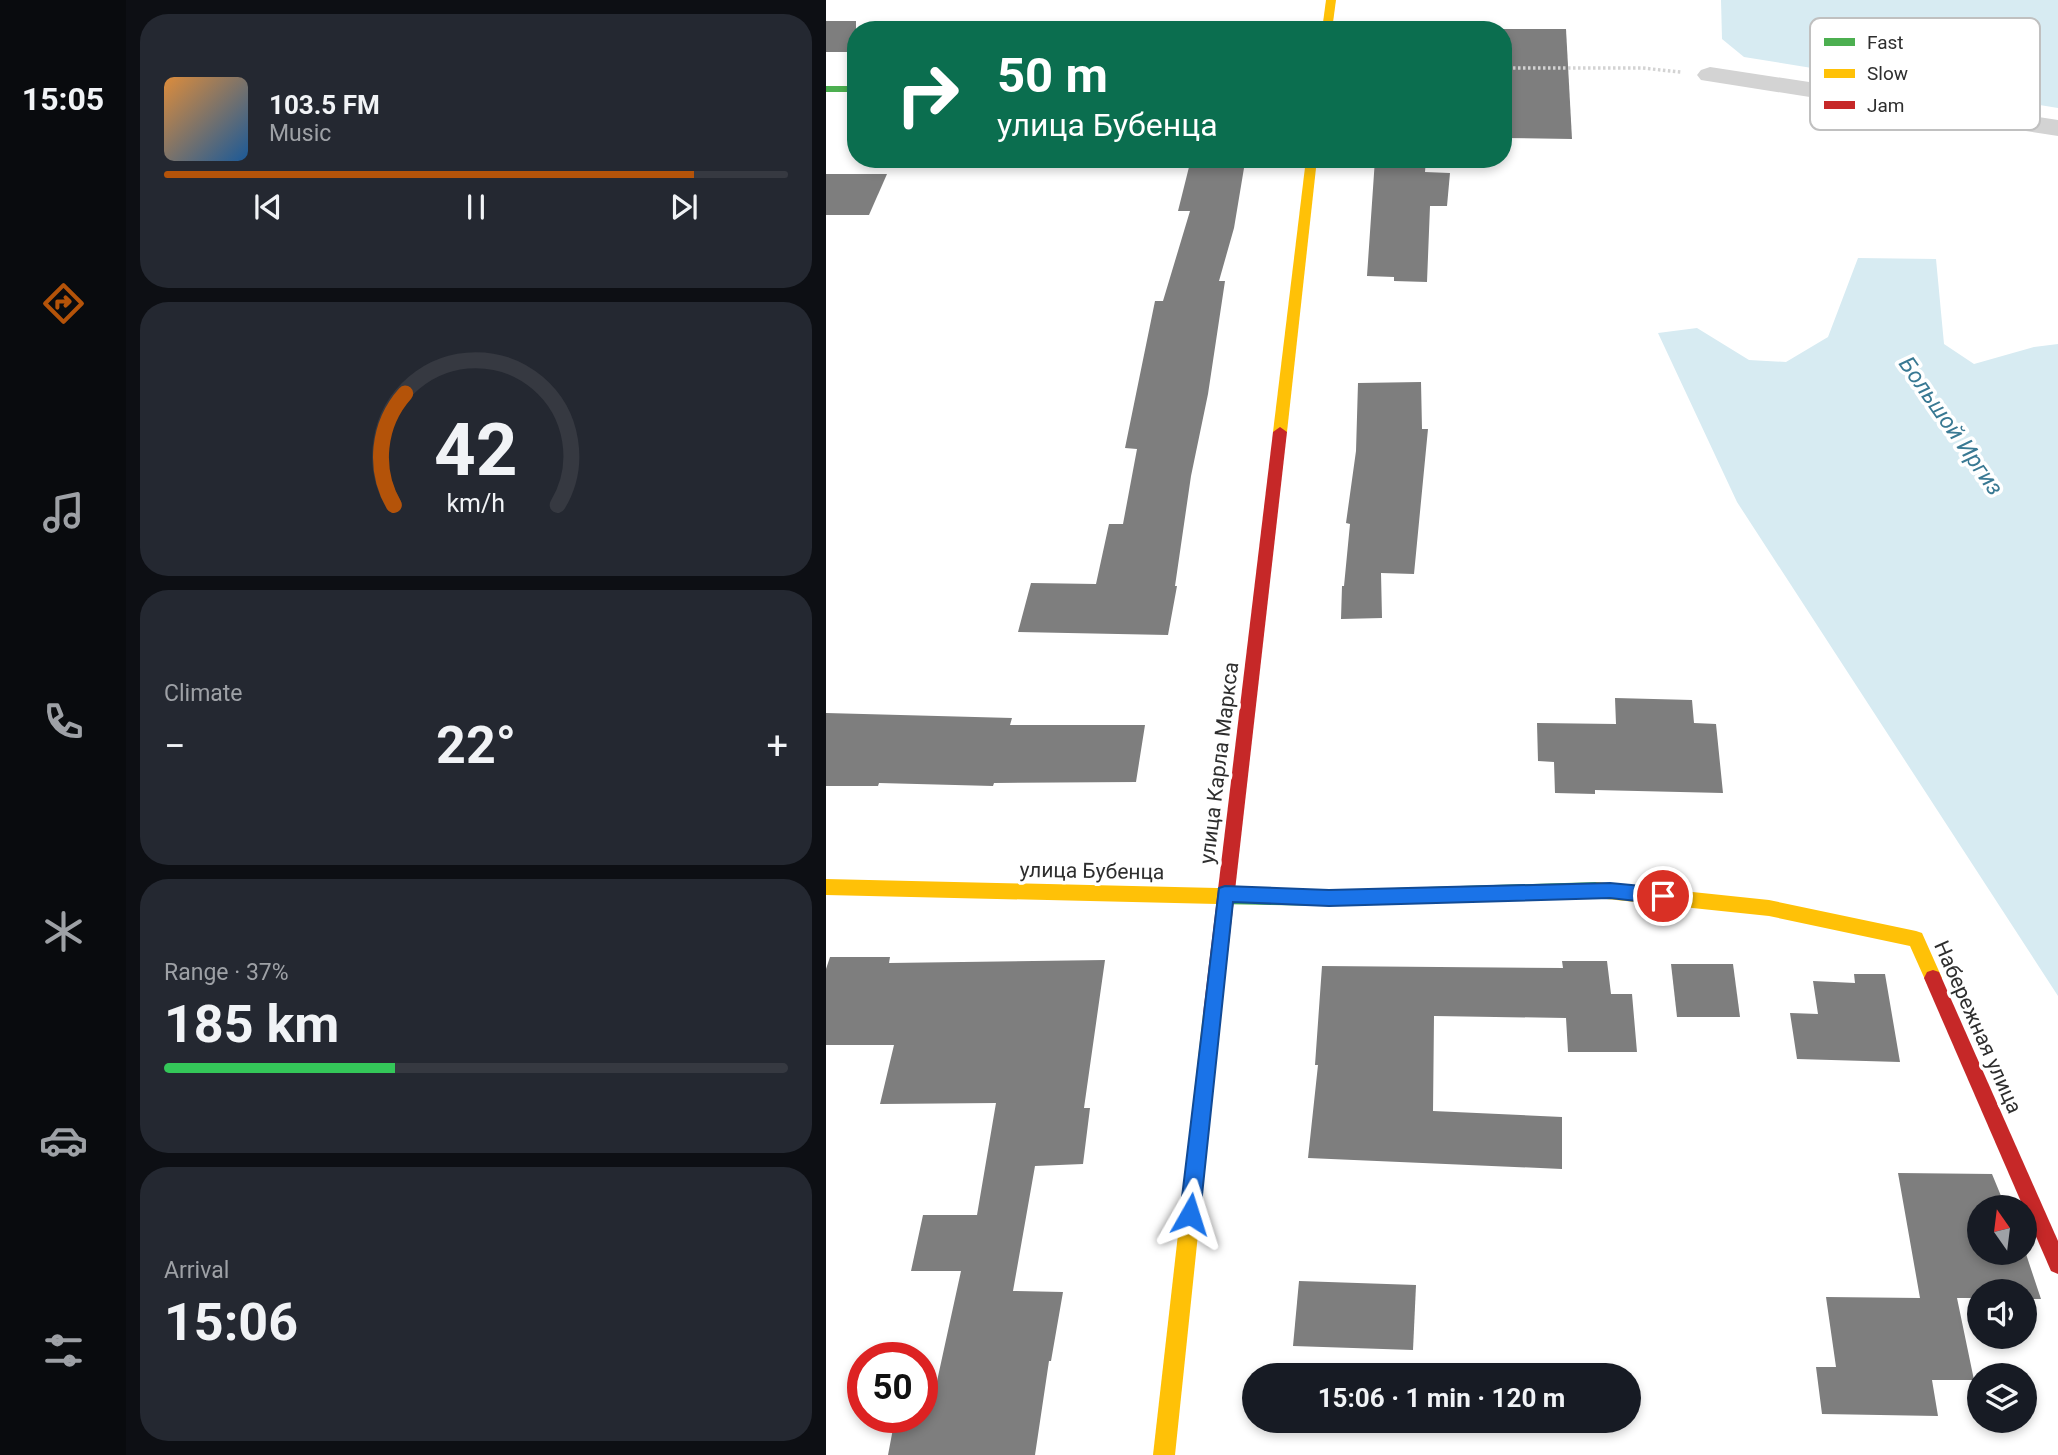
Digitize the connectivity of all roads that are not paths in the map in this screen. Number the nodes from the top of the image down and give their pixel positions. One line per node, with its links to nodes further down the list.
1 (1331, 0): 2 (main road)
2 (1328, 21)
3 (1710, 75): 6 (street)
4 (826, 89): 5 (main road)
5 (847, 89)
6 (1810, 90)
7 (2040, 125): 8 (street)
8 (2058, 128)
9 (1311, 168): 12 (main road, улица Карла Маркса)
10 (826, 887): 12 (main road, улица Бубенца)
11 (1610, 890): 12 (main road, улица Бубенца); 13 (main road, Набережная улица)
12 (1225, 894): 14 (main road, улица Карла Маркса)
13 (2058, 1264)
14 (1164, 1455)

